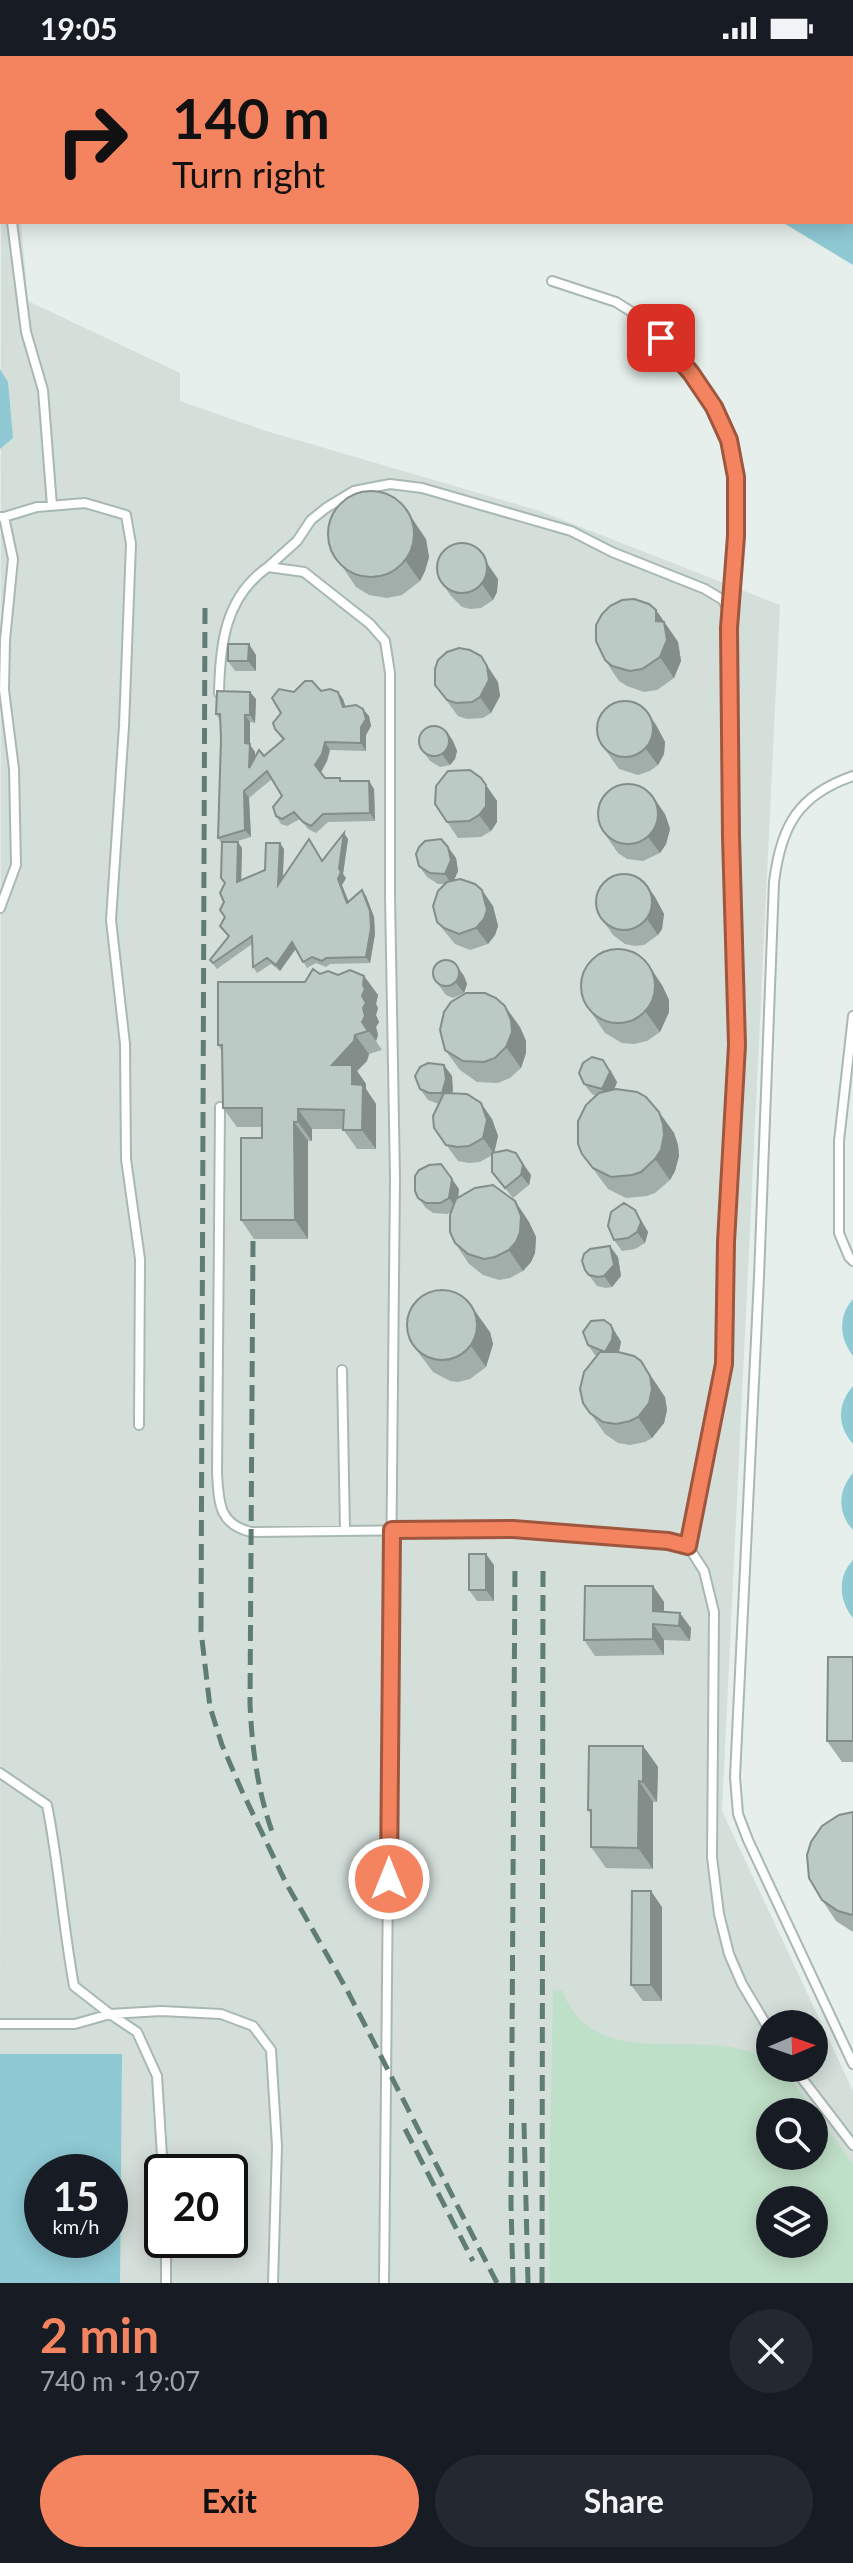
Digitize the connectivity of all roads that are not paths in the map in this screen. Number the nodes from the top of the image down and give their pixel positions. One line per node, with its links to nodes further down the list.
1 (12, 224): 3 (lane)
2 (552, 281): 6 (lane)
3 (52, 506): 4 (lane); 14 (lane)
4 (2, 517): 9 (lane)
5 (268, 567): 6 (lane); 7 (lane); 15 (lane)
6 (730, 614): 17 (lane)
7 (219, 693)
8 (853, 776): 22 (lane)
9 (0, 908)
10 (853, 1016): 12 (lane)
11 (220, 1107): 16 (lane)
12 (853, 1261)
13 (342, 1370): 16 (lane)
14 (139, 1425)
15 (392, 1530): 16 (lane); 17 (lane); 29 (lane)
16 (345, 1531)
17 (688, 1546): 19 (lane)
18 (0, 1773): 20 (lane)
19 (757, 2010)
20 (110, 2014): 21 (lane); 25 (lane); 28 (lane)
21 (0, 2024)
22 (853, 2064)
23 (805, 2082): 24 (lane)
24 (853, 2145)
25 (162, 2154)
26 (166, 2258): 27 (lane)
27 (166, 2283)
28 (273, 2283)
29 (384, 2283)

